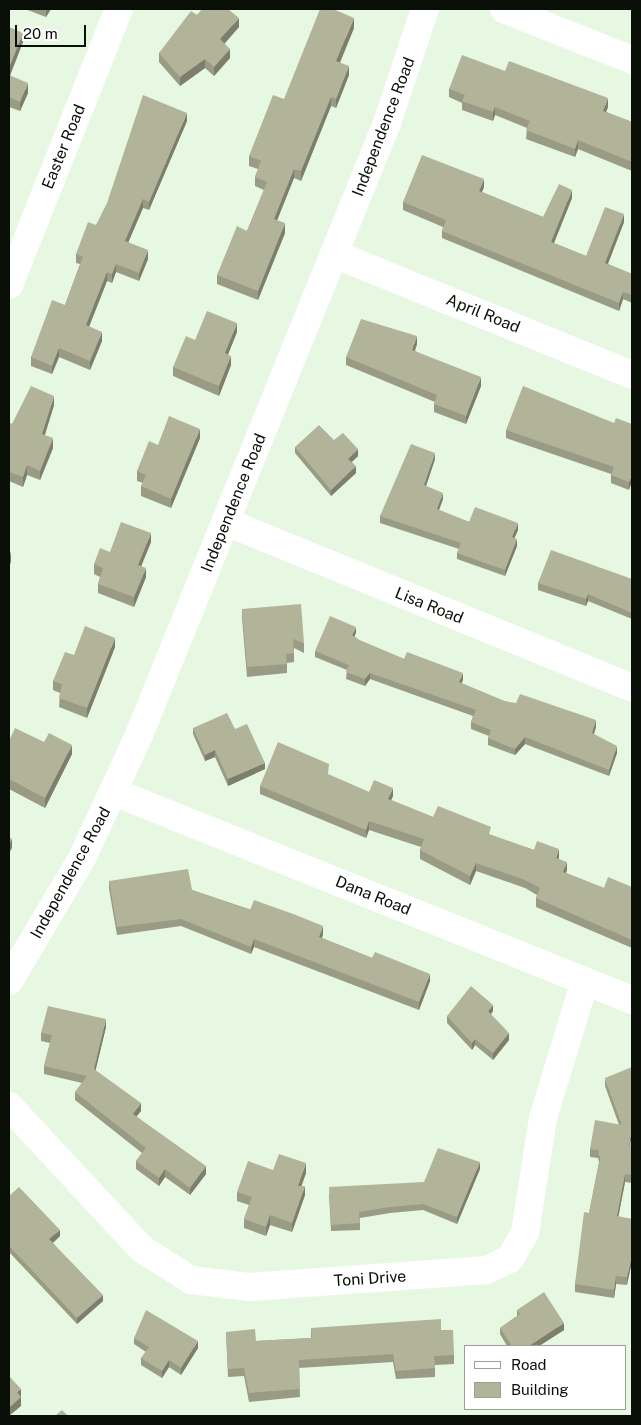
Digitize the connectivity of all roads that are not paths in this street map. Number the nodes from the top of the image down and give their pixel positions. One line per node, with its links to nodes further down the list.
1 (119, 9): 6 (street, Easter Road)
2 (425, 9): 5 (street, Independence Road)
3 (504, 9): 4 (street)
4 (632, 60)
5 (334, 254): 7 (street, April Road); 8 (street, Independence Road)
6 (9, 285)
7 (632, 374)
8 (226, 522): 9 (street, Lisa Road); 10 (street, Independence Road)
9 (632, 688)
10 (114, 792): 11 (street, Independence Road); 12 (street, Dana Road)
11 (9, 981)
12 (585, 981): 13 (street, Dana Road); 14 (street, Toni Drive)
13 (632, 1000)
14 (9, 1106)

